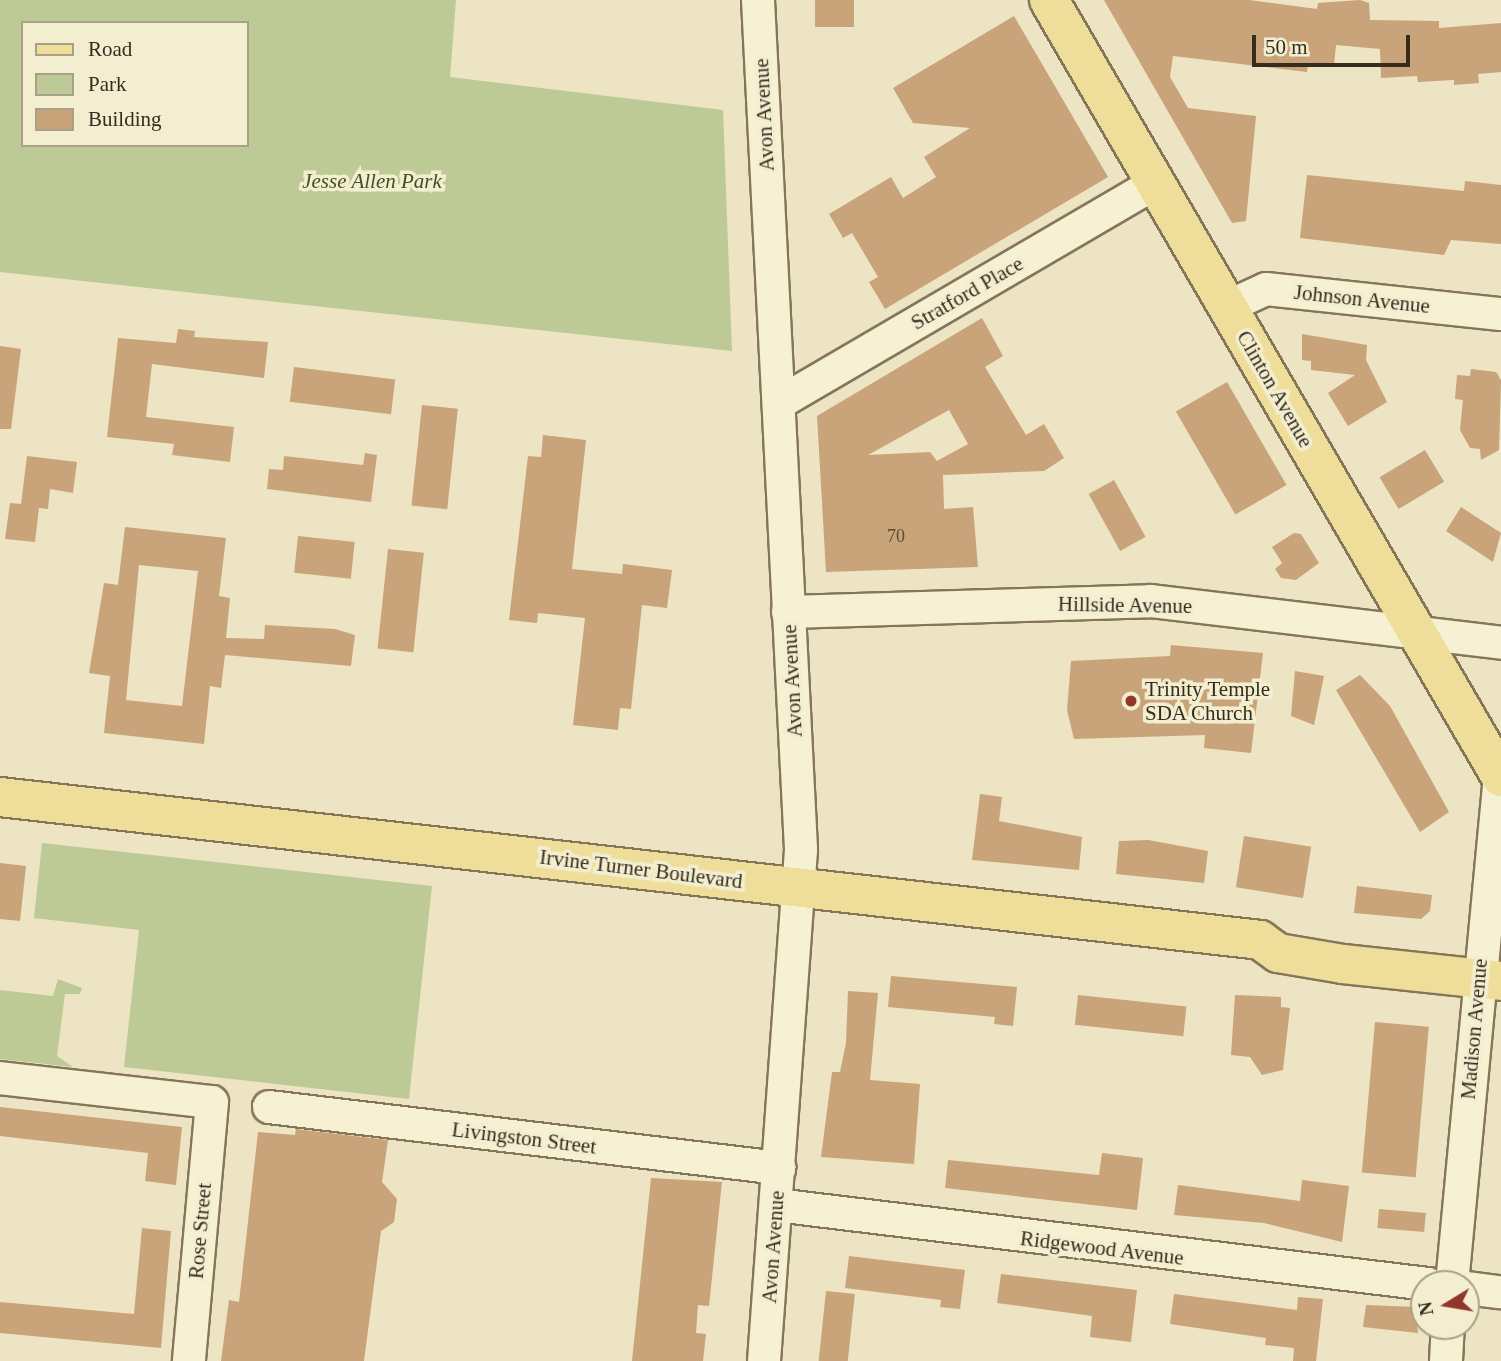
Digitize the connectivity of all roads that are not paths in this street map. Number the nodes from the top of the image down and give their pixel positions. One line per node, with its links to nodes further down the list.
1 (758, 0): 6 (street, Avon Avenue)
2 (1049, 0): 3 (main road, Clinton Avenue)
3 (1156, 183): 4 (main road, Clinton Avenue); 6 (street, Stratford Place)
4 (1227, 307): 5 (street, Johnson Avenue); 8 (main road, Clinton Avenue)
5 (1501, 314)
6 (779, 404): 7 (street, Avon Avenue)
7 (789, 612): 8 (street, Hillside Avenue); 13 (street, Avon Avenue)
8 (1417, 634): 9 (street, Hillside Avenue); 10 (main road, Clinton Avenue)
9 (1501, 643)
10 (1500, 776): 14 (street, Madison Avenue)
11 (0, 797): 13 (main road, Irvine Turner Boulevard)
12 (0, 818): 13 (main road, Irvine Turner Boulevard)
13 (800, 900): 14 (main road, Irvine Turner Boulevard); 17 (street, Avon Avenue)
14 (1489, 980): 19 (street, Madison Avenue)
15 (0, 1078): 24 (street, Rose Street)
16 (270, 1107): 17 (street, Livingston Street)
17 (779, 1168): 18 (street, Avon Avenue)
18 (776, 1205): 20 (street, Ridgewood Avenue); 25 (street, Avon Avenue)
19 (1454, 1270)
20 (1410, 1282)
21 (1480, 1290): 22 (street)
22 (1501, 1292)
23 (1447, 1340): 26 (street)
24 (189, 1361)
25 (764, 1361)
26 (1446, 1361)

